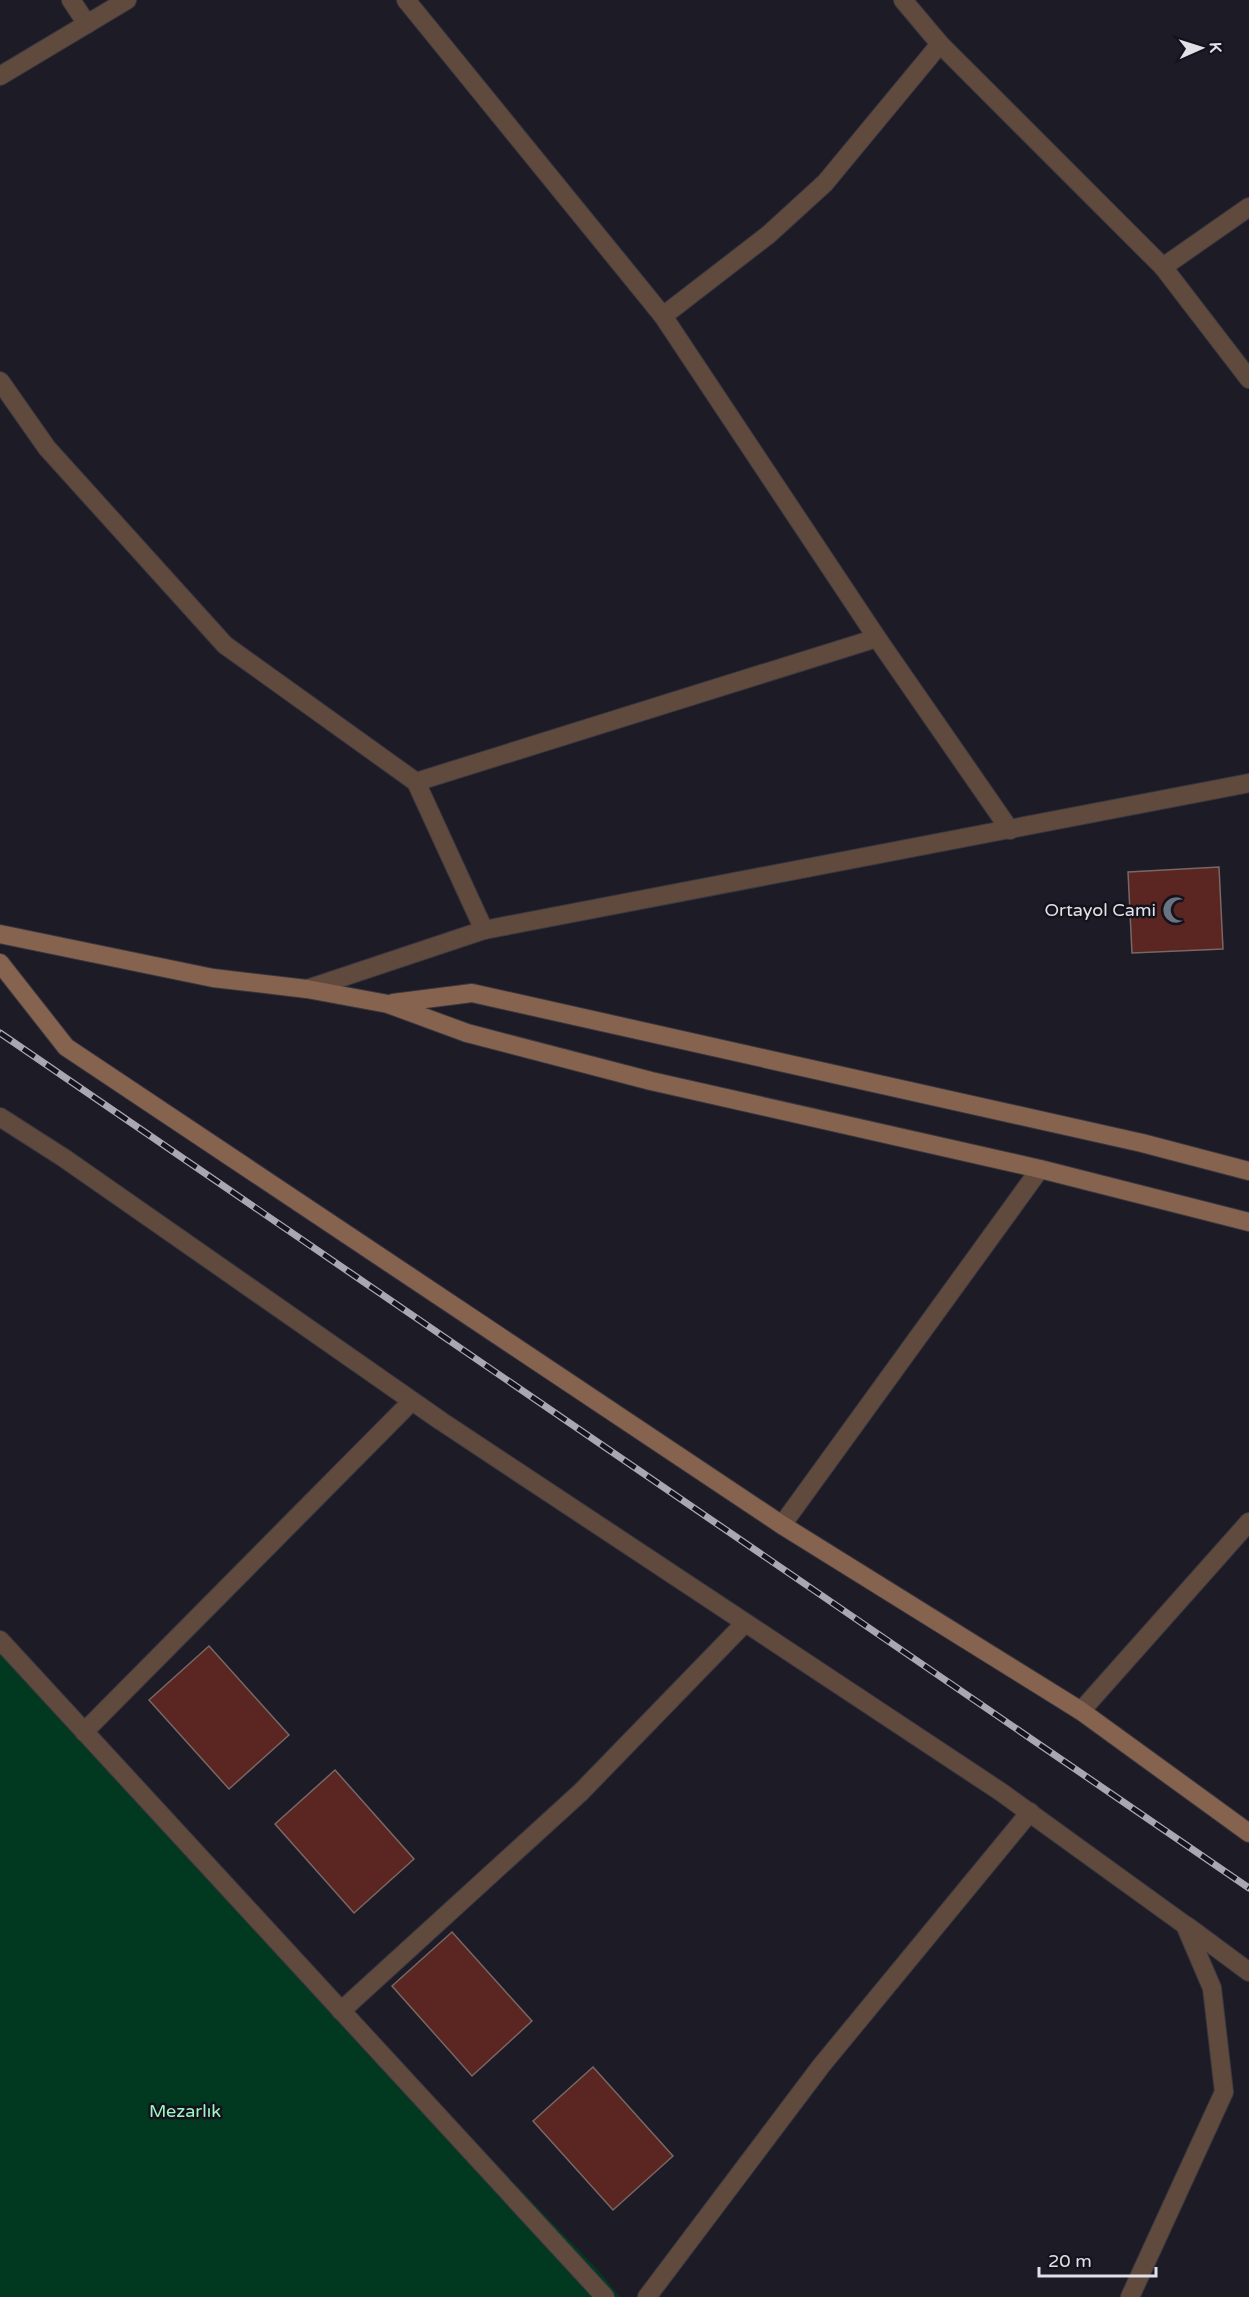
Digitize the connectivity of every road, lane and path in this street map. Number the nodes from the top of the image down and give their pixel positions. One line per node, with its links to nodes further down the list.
1 (70, 0): 5 (street)
2 (127, 0): 5 (street)
3 (406, 0): 10 (street)
4 (903, 0): 6 (street)
5 (87, 24): 7 (street)
6 (940, 44): 9 (street); 10 (street)
7 (0, 76)
8 (1249, 207): 9 (street)
9 (1163, 267): 11 (street)
10 (663, 316): 13 (street)
11 (1249, 379)
12 (0, 381): 14 (street)
13 (877, 638): 14 (street); 16 (street)
14 (416, 782): 17 (street)
15 (1249, 783): 16 (street)
16 (1010, 830): 17 (street)
17 (484, 930): 20 (street)
18 (0, 934): 20 (main road)
19 (0, 963): 28 (main road)
20 (307, 989): 21 (main road)
21 (388, 1004): 23 (main road); 24 (main road)
22 (0, 1117): 26 (street)
23 (1040, 1169): 25 (main road); 28 (street)
24 (1249, 1171)
25 (1249, 1222)
26 (412, 1401): 29 (street); 32 (street)
27 (1249, 1522): 31 (street)
28 (782, 1525): 31 (main road)
29 (745, 1623): 33 (street); 37 (street)
30 (0, 1640): 32 (street)
31 (1081, 1711): 34 (main road)
32 (84, 1732): 37 (street)
33 (1030, 1812): 35 (street); 39 (street)
34 (1249, 1833)
35 (1185, 1925): 36 (street); 40 (street)
36 (1249, 1972)
37 (341, 2011): 38 (street)
38 (605, 2297)
39 (647, 2297)
40 (1130, 2297)

